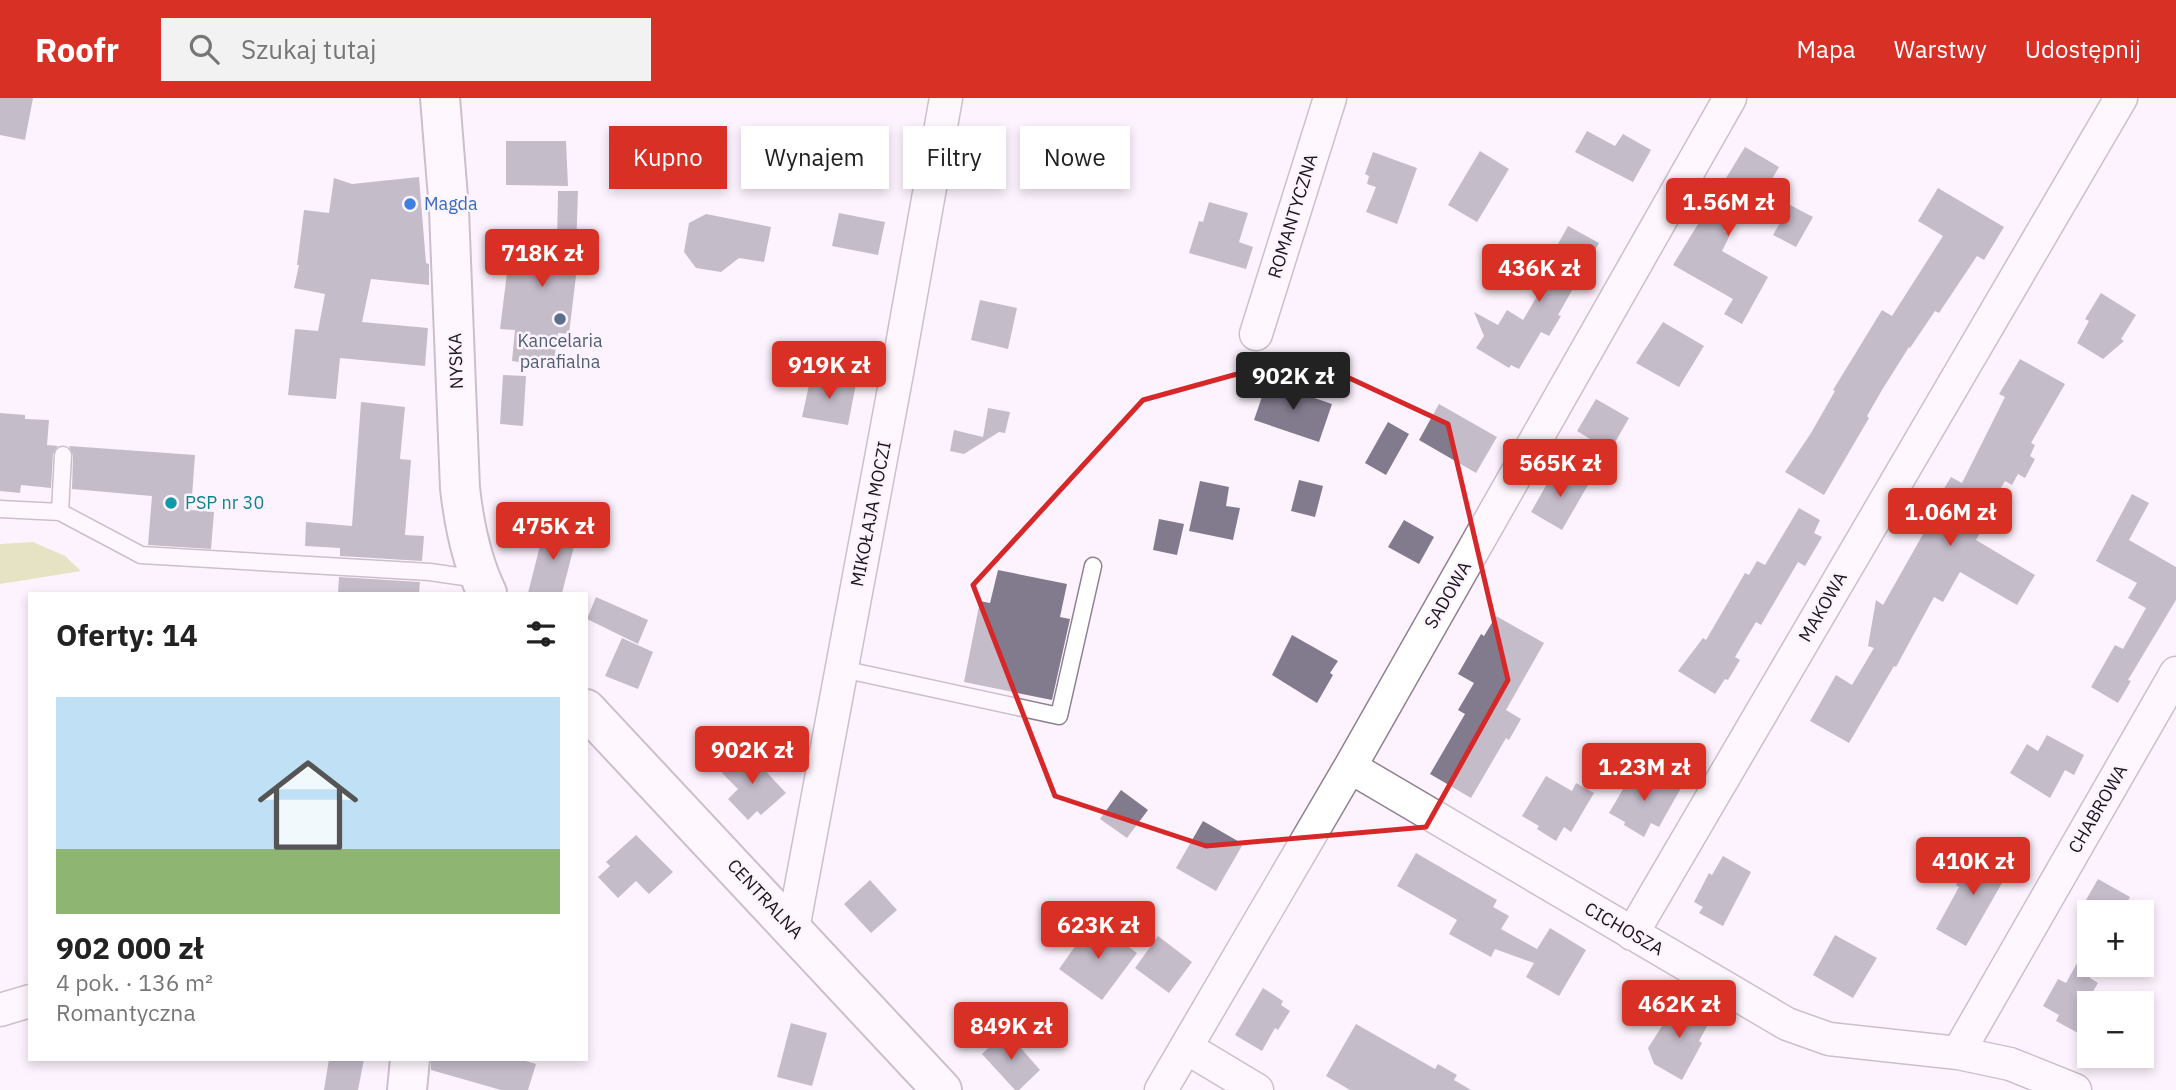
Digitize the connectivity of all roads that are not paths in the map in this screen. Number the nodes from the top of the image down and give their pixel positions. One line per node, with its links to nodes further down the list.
1 (440, 98): 11 (street, NYSKA)
2 (946, 98): 12 (street, MIKOŁAJA MOCZI)
3 (1330, 98): 6 (street, ROMANTYCZNA)
4 (1730, 98): 15 (street, SADOWA)
5 (2120, 98): 17 (street, MAKOWA)
6 (1256, 334)
7 (63, 455): 9 (lane)
8 (0, 509): 9 (lane)
9 (60, 512): 11 (lane)
10 (1093, 565): 12 (lane)
11 (480, 589)
12 (842, 669): 16 (street, MIKOŁAJA MOCZI)
13 (2176, 673): 21 (street, CHABROWA)
14 (588, 711): 16 (street, CENTRALNA)
15 (1350, 767): 17 (street, CICHOSZA); 20 (street, SADOWA)
16 (793, 929): 24 (street, CENTRALNA)
17 (1632, 934): 21 (street, CICHOSZA)
18 (28, 1002): 19 (street)
19 (0, 1010)
20 (1186, 1048): 25 (street, SADOWA); 26 (street)
21 (1958, 1054): 27 (street, CICHOSZA)
22 (410, 1061): 23 (street)
23 (407, 1090)
24 (942, 1090)
25 (1161, 1090)
26 (1257, 1090)
27 (2075, 1090)

